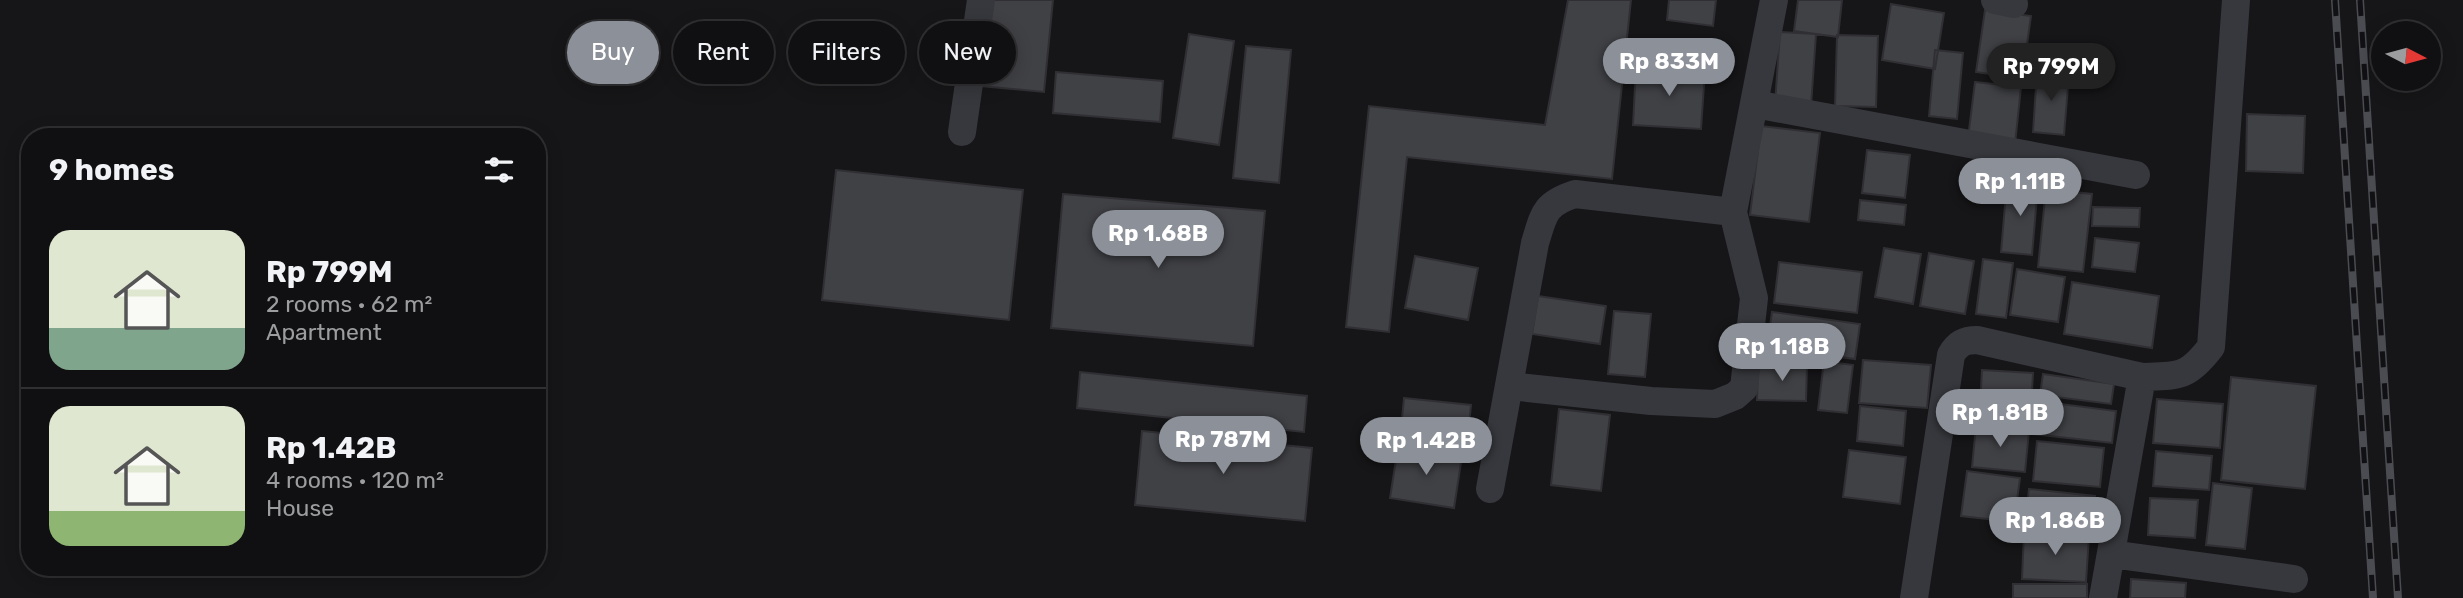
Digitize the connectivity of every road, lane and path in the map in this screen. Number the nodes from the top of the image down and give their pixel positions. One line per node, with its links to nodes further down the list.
1 (981, 0): 5 (street)
2 (1774, 0): 4 (street)
3 (2236, 0): 8 (street)
4 (1755, 104): 6 (street); 7 (street)
5 (962, 132)
6 (2136, 175)
7 (1733, 212): 9 (street); 9 (street)
8 (2142, 377): 11 (street); 13 (street)
9 (1508, 386): 10 (street)
10 (1490, 489)
11 (2111, 554): 12 (street); 14 (street)
12 (2294, 579)
13 (1914, 598)
14 (2103, 598)

